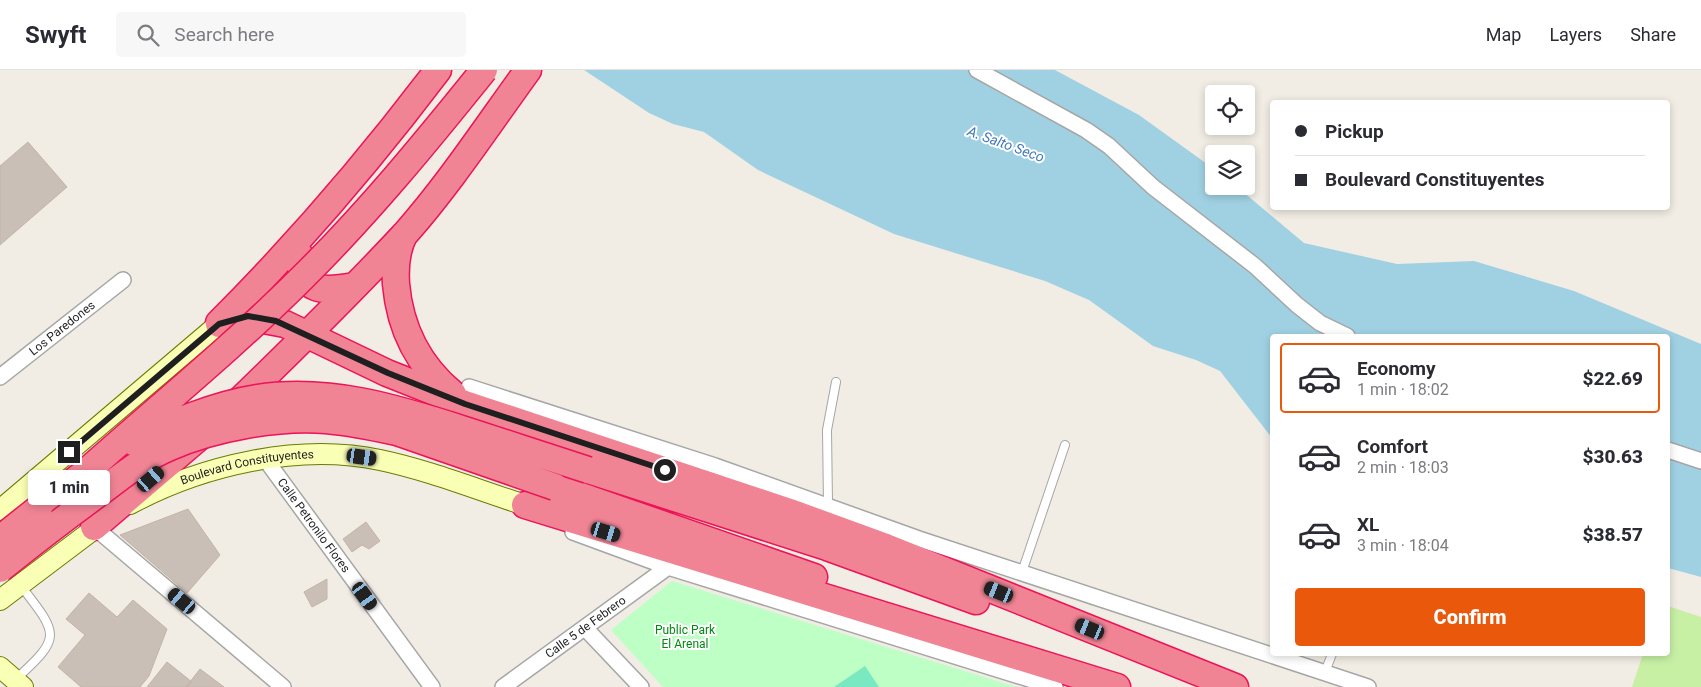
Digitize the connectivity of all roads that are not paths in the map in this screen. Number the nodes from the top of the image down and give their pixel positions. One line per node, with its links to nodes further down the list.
1 (438, 70): 6 (highway)
2 (484, 70): 19 (highway, bridge)
3 (528, 70): 5 (highway)
4 (977, 70): 11 (street)
5 (405, 233): 8 (highway); 14 (highway)
6 (301, 238): 8 (highway); 9 (highway)
7 (123, 280): 12 (street, Los Paredones)
8 (354, 286): 10 (highway)
9 (219, 324): 10 (highway); 22 (street)
10 (308, 334): 14 (highway); 24 (highway)
11 (1343, 334)
12 (0, 377)
13 (836, 382): 20 (lane)
14 (467, 396): 20 (street); 47 (highway)
15 (1065, 445): 30 (lane)
16 (1670, 451): 18 (street)
17 (266, 460): 21 (street, Boulevard Constituyentes); 24 (street, Boulevard Constituyentes); 42 (street, Calle Petronilo Flores)
18 (1701, 461)
19 (87, 471): 26 (highway, bridge); 46 (highway, bridge)
20 (828, 504): 30 (street)
21 (525, 505): 28 (street); 39 (highway)
22 (5, 506): 23 (street)
23 (0, 520)
24 (94, 527): 27 (street, Boulevard Constituyentes); 41 (street)
25 (0, 533): 27 (street)
26 (0, 540)
27 (56, 558): 31 (street, Boulevard Constituyentes)
28 (668, 567): 33 (street, Calle 5 de Febrero); 39 (street)
29 (0, 569): 39 (highway, bridge)
30 (1022, 572): 34 (street)
31 (20, 585): 32 (street, Boulevard Constituyentes); 40 (lane)
32 (0, 600)
33 (585, 628): 43 (street, Calle 5 de Febrero); 44 (street)
34 (1270, 654)
35 (1277, 656): 38 (street)
36 (1331, 656): 38 (lane)
37 (0, 667): 40 (street)
38 (1326, 672): 48 (street)
39 (1058, 678): 45 (highway)
40 (14, 685)
41 (283, 687)
42 (432, 687)
43 (503, 687)
44 (640, 687)
45 (1118, 687)
46 (1227, 687)
47 (1235, 687)
48 (1368, 687)

